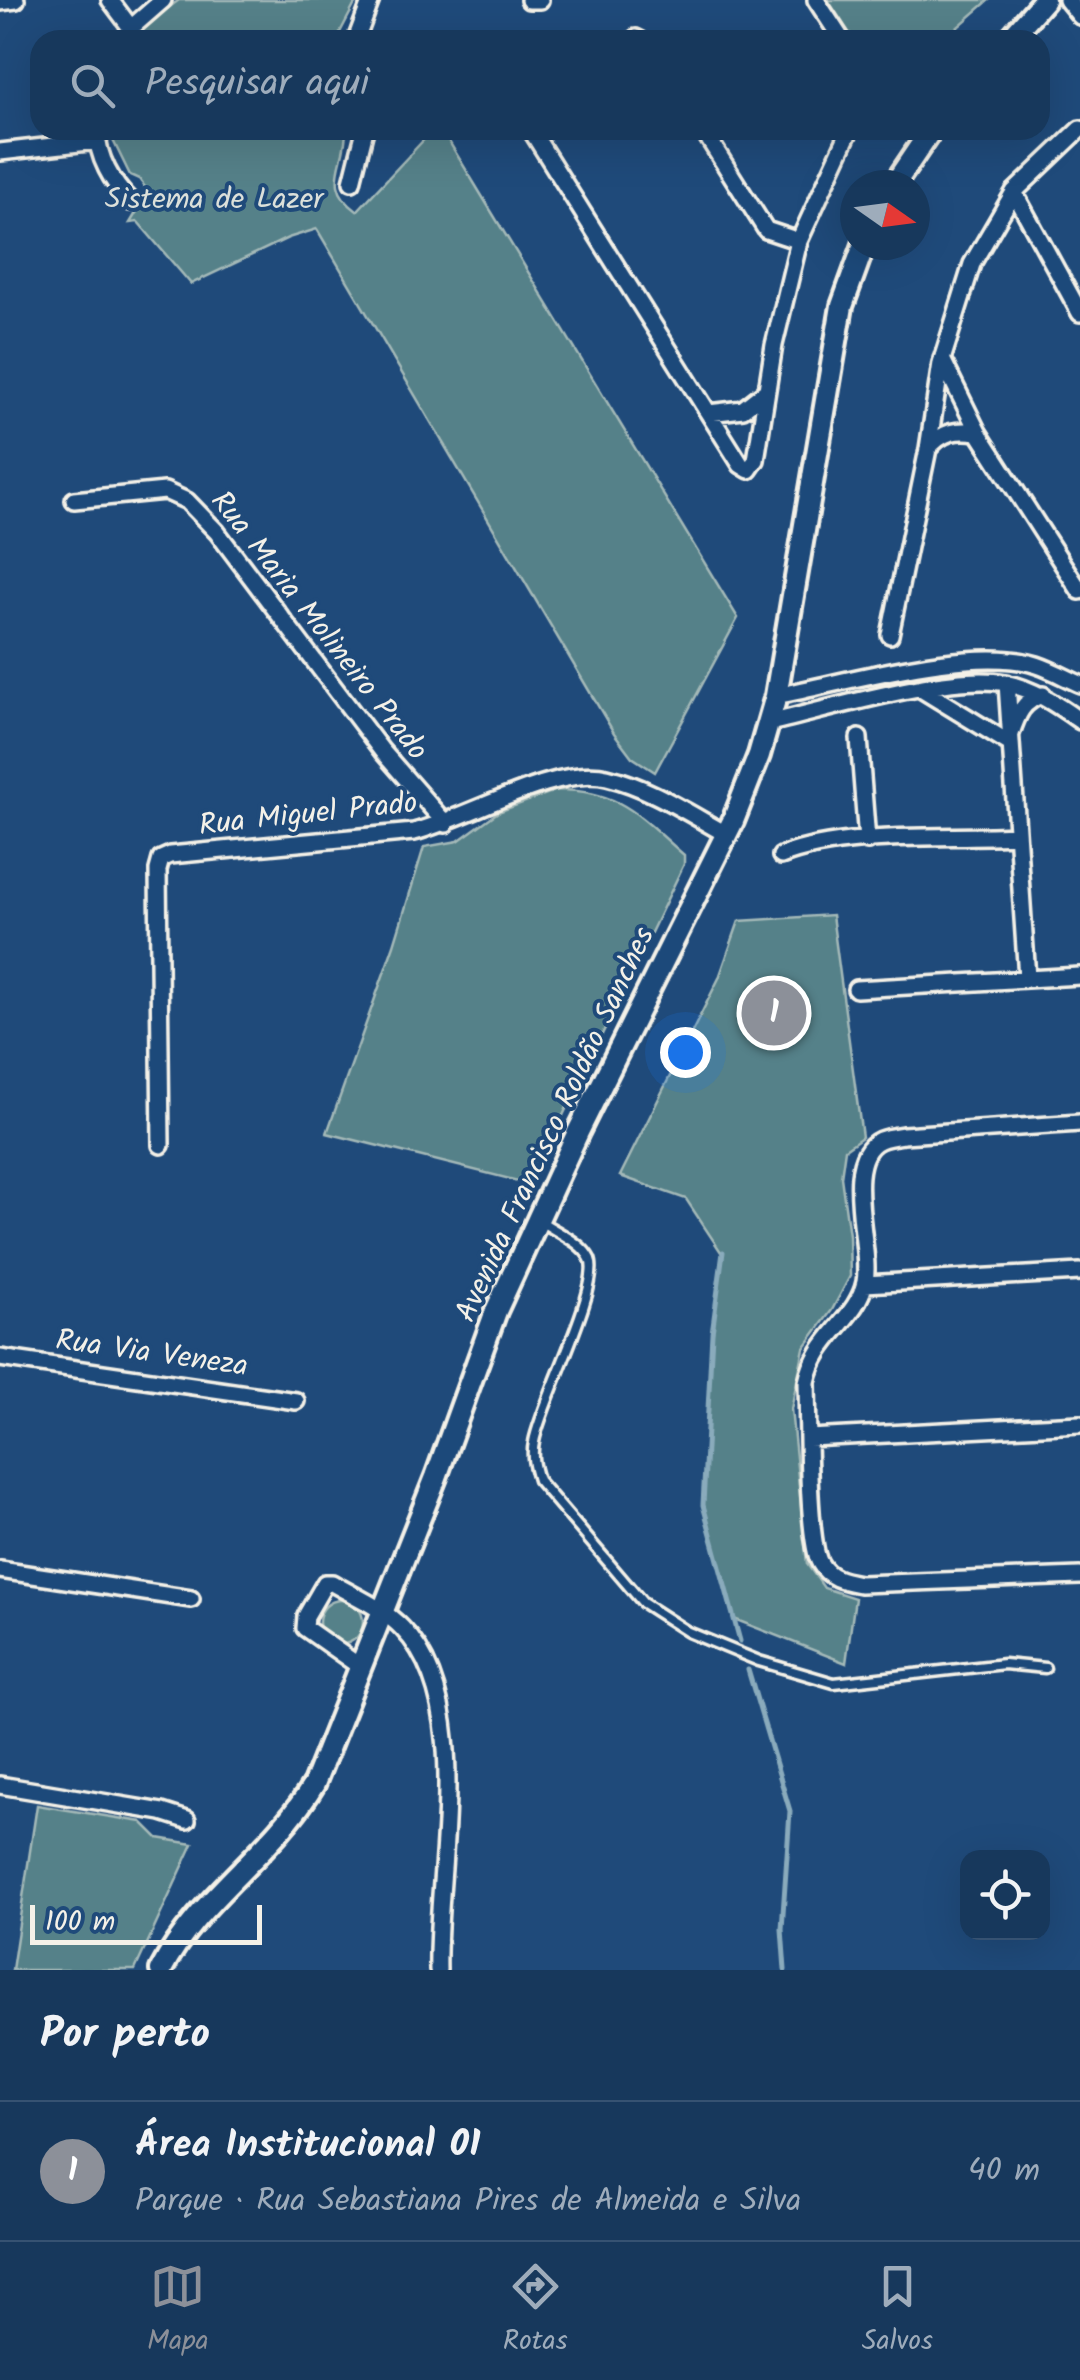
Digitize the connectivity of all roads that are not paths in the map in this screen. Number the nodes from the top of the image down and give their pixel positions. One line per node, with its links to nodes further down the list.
1 (16, 0): 10 (street)
2 (110, 0): 12 (street)
3 (163, 0): 13 (street)
4 (371, 0): 14 (street)
5 (529, 0): 6 (street)
6 (540, 0)
7 (816, 0): 15 (street)
8 (1044, 0): 16 (street)
9 (1068, 0): 11 (street)
10 (0, 2)
11 (1080, 16)
12 (125, 30)
13 (131, 30)
14 (360, 30)
15 (836, 30)
16 (1018, 30)
17 (1080, 128): 28 (street)
18 (68, 140): 25 (street)
19 (99, 140): 29 (street)
20 (362, 140): 27 (street)
21 (537, 140): 35 (street)
22 (709, 140): 30 (street)
23 (845, 140): 30 (street)
24 (924, 140): 26 (street)
25 (0, 152)
26 (904, 170)
27 (352, 182)
28 (1014, 192): 32 (street); 33 (street)
29 (130, 202)
30 (799, 241): 34 (street)
31 (859, 260): 45 (street, Avenida Francisco Roldão Sanches)
32 (1080, 313)
33 (942, 359): 36 (street); 37 (street)
34 (766, 391): 35 (street); 35 (street)
35 (709, 414)
36 (978, 432): 37 (street); 39 (street)
37 (928, 449): 40 (street)
38 (74, 500): 50 (street, Rua Maria Molineiro Prado)
39 (1080, 591)
40 (890, 635)
41 (1006, 683): 43 (street); 44 (street); 49 (street)
42 (1080, 684): 45 (street)
43 (922, 689): 47 (street); 49 (street)
44 (1043, 695): 46 (street); 49 (street)
45 (776, 696): 47 (street, Avenida Francisco Roldão Sanches)
46 (1080, 721)
47 (768, 723): 51 (street, Avenida Francisco Roldão Sanches)
48 (859, 738): 53 (street)
49 (1009, 743): 52 (street)
50 (446, 824): 51 (street, Rua Miguel Prado); 59 (street, Rua Miguel Prado)
51 (726, 834): 60 (street, Avenida Francisco Roldão Sanches)
52 (1016, 835): 53 (street); 56 (street)
53 (867, 841): 54 (street)
54 (781, 856)
55 (1080, 976): 56 (street)
56 (1027, 978): 57 (street)
57 (856, 989)
58 (1080, 1124): 62 (street)
59 (161, 1145)
60 (538, 1219): 70 (street, Avenida Francisco Roldão Sanches); 72 (lane)
61 (1080, 1272): 62 (street)
62 (865, 1284): 66 (street)
63 (0, 1358): 64 (street, Rua Via Veneza)
64 (296, 1401)
65 (1080, 1424): 66 (street)
66 (809, 1438): 68 (street)
67 (0, 1570): 69 (street)
68 (1080, 1576)
69 (191, 1599)
70 (383, 1612): 71 (street, Avenida Francisco Roldão Sanches); 71 (street); 76 (street)
71 (359, 1666): 75 (street, Avenida Francisco Roldão Sanches)
72 (1045, 1668)
73 (0, 1785): 74 (street)
74 (188, 1820)
75 (161, 1970)
76 (438, 1970)

